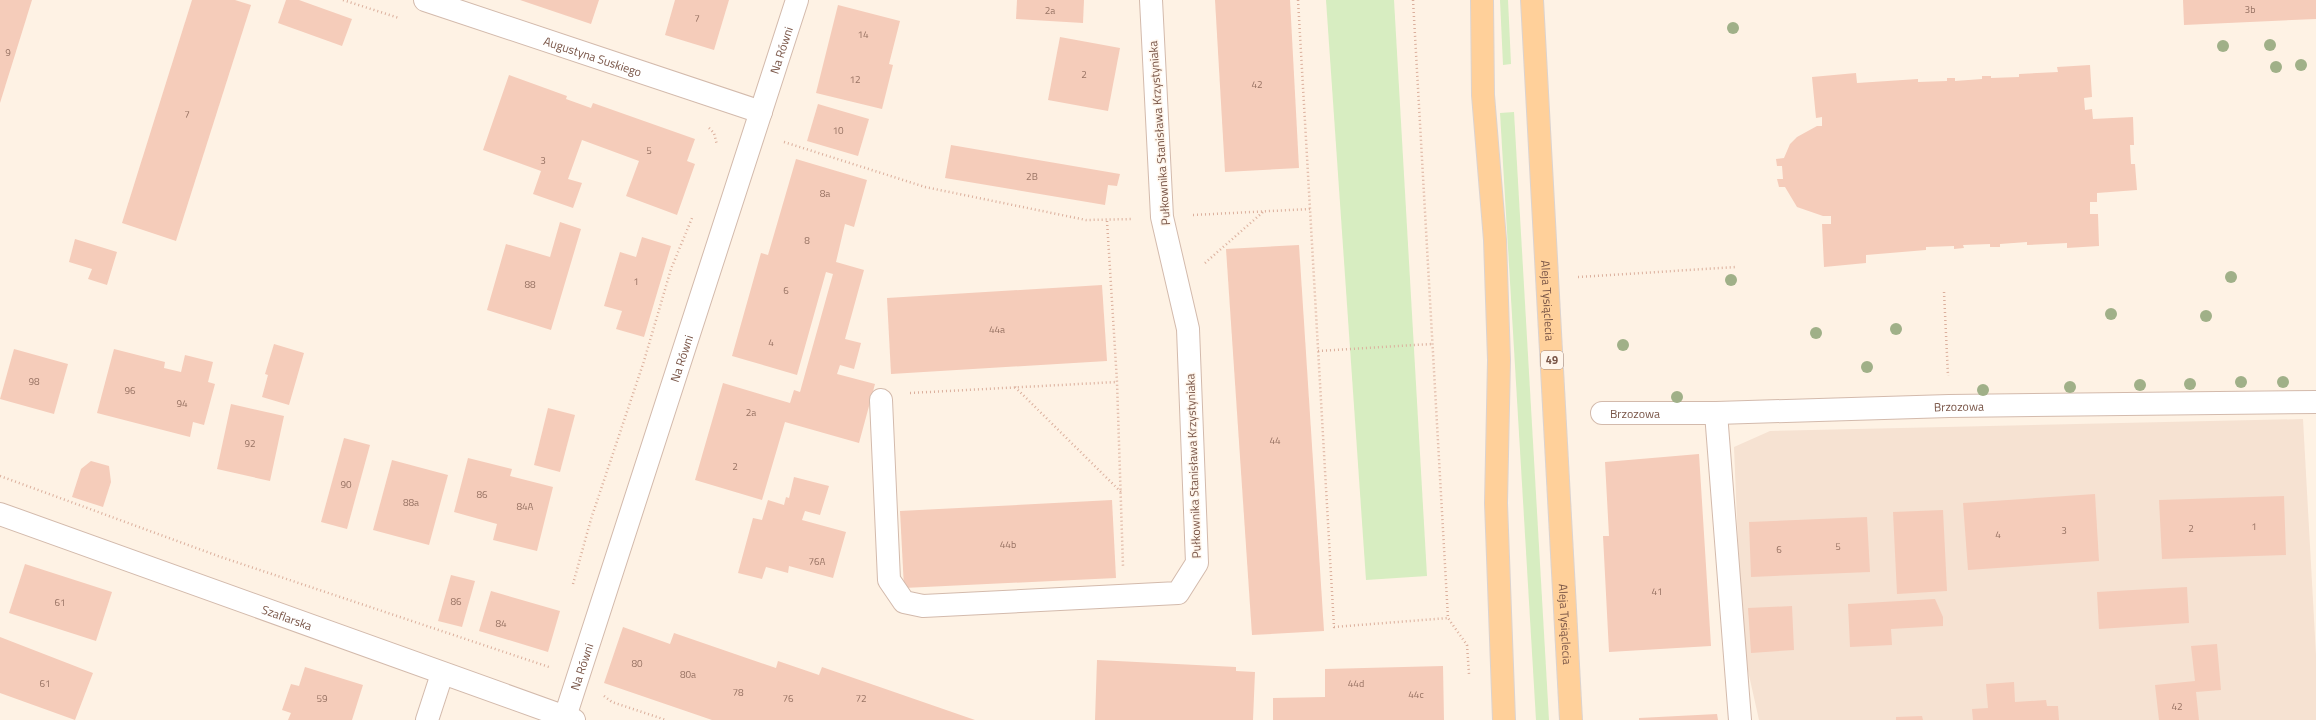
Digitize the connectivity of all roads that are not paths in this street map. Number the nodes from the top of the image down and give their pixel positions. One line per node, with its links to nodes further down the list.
1 (425, 0): 6 (street, Augustyna Suskiego)
2 (797, 0): 7 (street, Na Równi)
3 (1152, 0): 8 (street, Pułkownika Stanisława Krzystyniaka)
4 (1482, 0): 16 (main road)
5 (1532, 0): 17 (main road, Aleja Tysiąclecia / 49)
6 (456, 5): 7 (street, Augustyna Suskiego)
7 (761, 112): 14 (street, Na Równi)
8 (881, 400)
9 (2316, 402): 11 (street, Brzozowa)
10 (1602, 413): 11 (street, Brzozowa)
11 (1716, 413): 18 (street)
12 (0, 514): 13 (street, Szaflarska)
13 (442, 674): 14 (street, Szaflarska); 15 (street)
14 (570, 718)
15 (427, 720)
16 (1504, 720)
17 (1571, 720)
18 (1740, 720)

